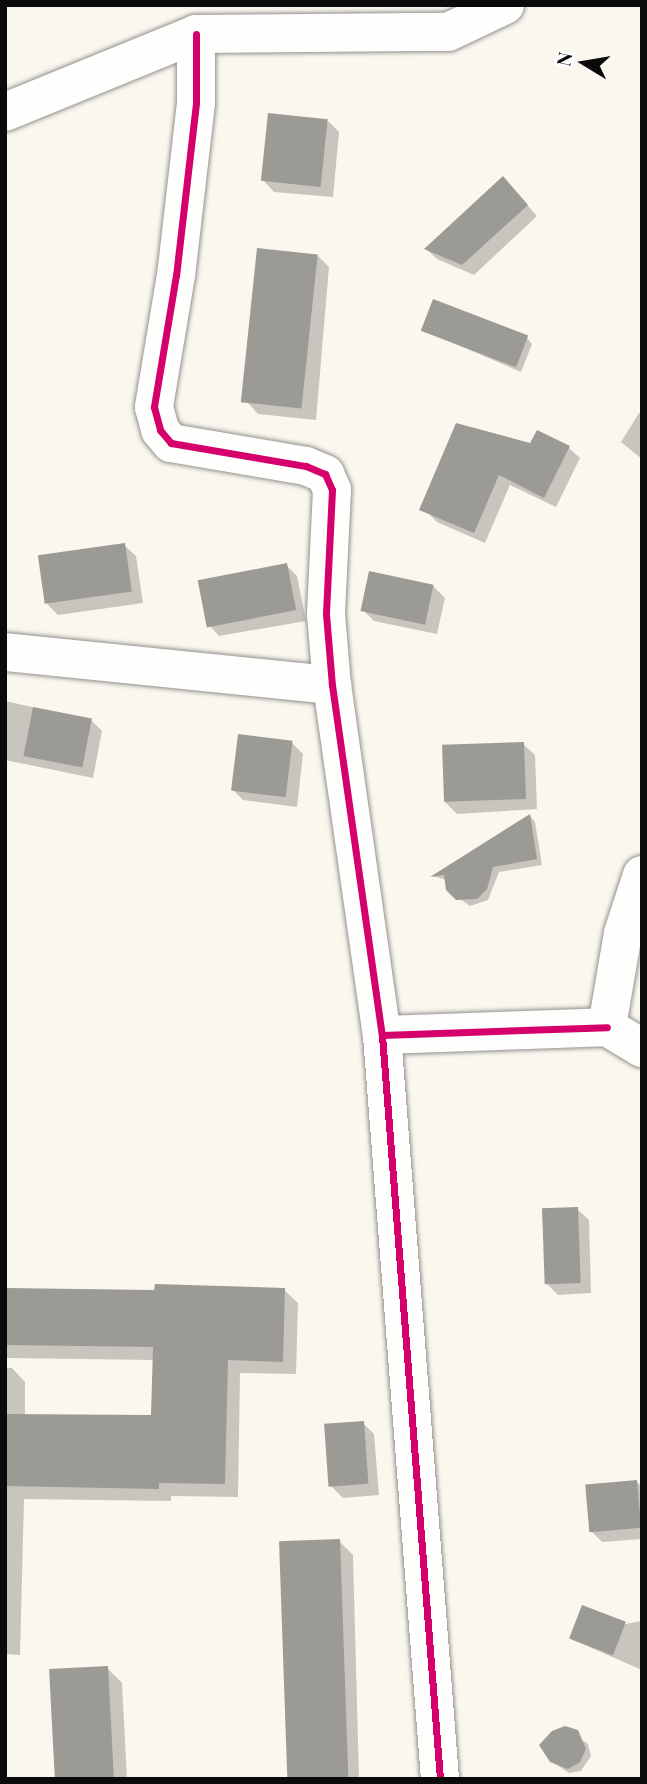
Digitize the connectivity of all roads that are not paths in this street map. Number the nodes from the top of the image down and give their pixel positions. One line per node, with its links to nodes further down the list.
1 (505, 5): 2 (street)
2 (195, 34): 3 (street); 5 (street)
3 (5, 112)
4 (5, 652): 5 (street)
5 (332, 685): 8 (street)
6 (642, 875): 7 (street)
7 (607, 1027): 8 (street); 9 (street)
8 (382, 1035): 10 (street)
9 (642, 1048)
10 (440, 1779)

